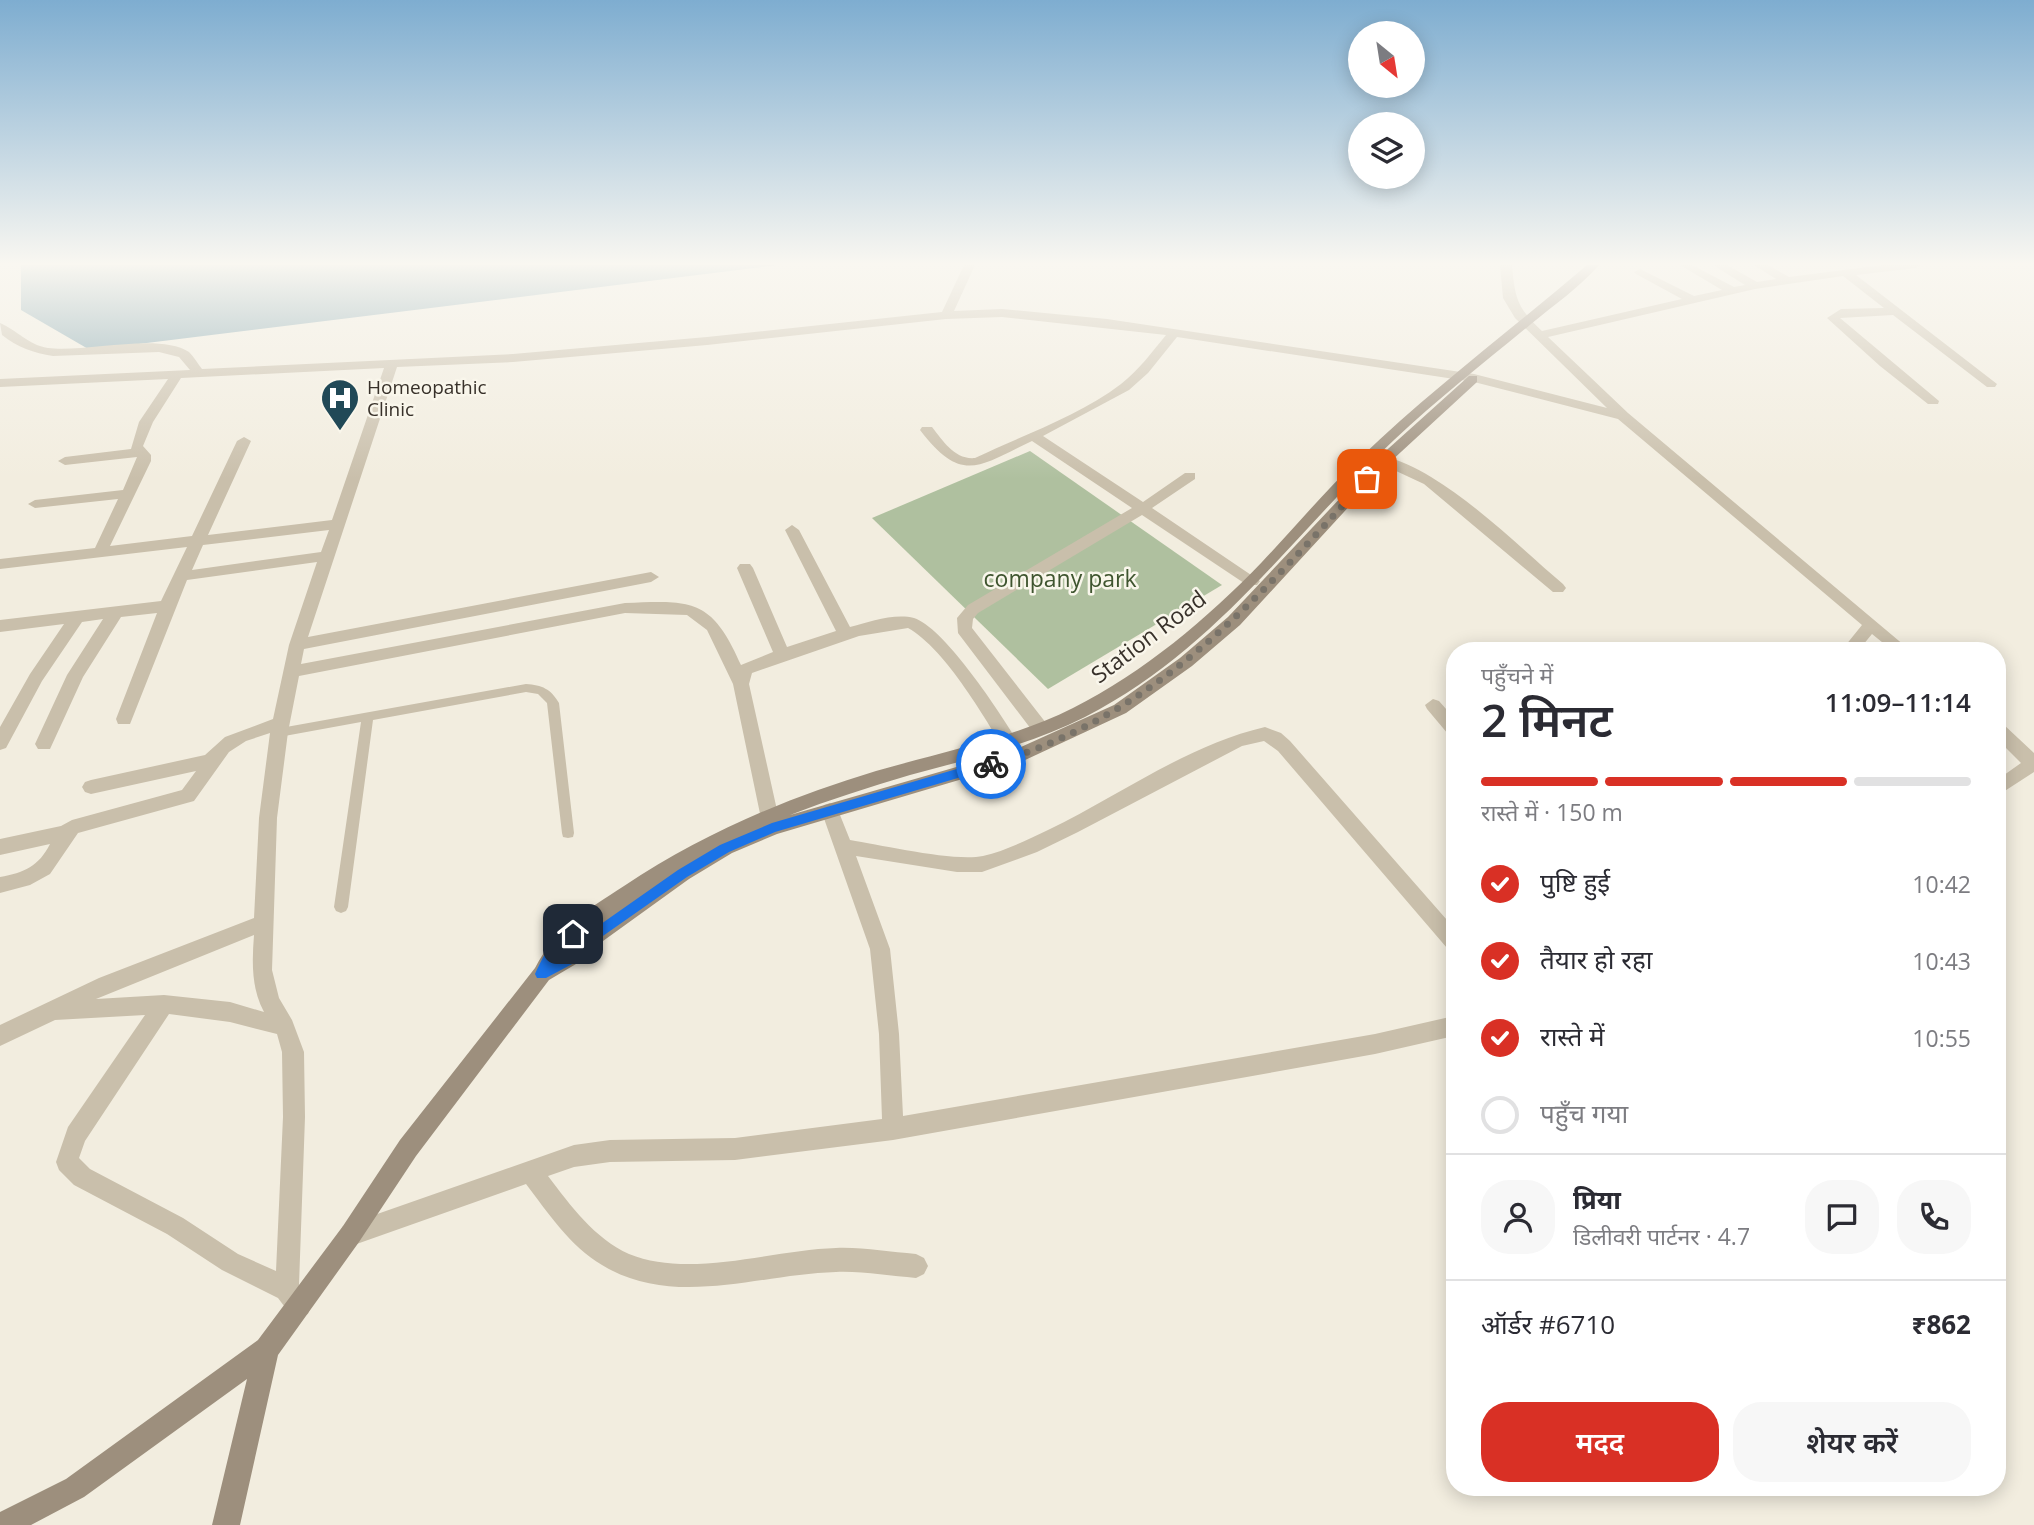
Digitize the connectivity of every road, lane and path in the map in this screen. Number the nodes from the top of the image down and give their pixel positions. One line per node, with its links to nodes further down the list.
1 (9, 336): 10 (street)
2 (751, 336): 9 (street)
3 (1171, 336): 18 (street)
4 (1195, 336): 12 (street)
5 (1524, 336): 12 (main road)
6 (1541, 336): 16 (street)
7 (1853, 336): 15 (street)
8 (1929, 336): 14 (street)
9 (391, 366): 10 (street); 27 (street)
10 (200, 375): 11 (street)
11 (176, 376): 13 (street); 20 (street)
12 (1466, 377): 16 (street); 21 (main road); 36 (main road, Station Road)
13 (0, 383)
14 (1991, 384)
15 (1933, 401)
16 (1623, 416): 41 (street)
17 (927, 430): 18 (street)
18 (1034, 436): 26 (street)
19 (244, 441): 29 (street)
20 (141, 452): 22 (street); 24 (street)
21 (1384, 460): 37 (street); 60 (main road)
22 (65, 461)
23 (1190, 476): 26 (street)
24 (126, 494): 25 (street); 30 (street)
25 (35, 504)
26 (1143, 508): 36 (street); 55 (street)
27 (338, 524): 29 (street); 31 (street)
28 (792, 530): 43 (street)
29 (197, 540): 30 (street); 34 (street)
30 (100, 552): 32 (street)
31 (327, 556): 34 (street); 46 (street)
32 (0, 564)
33 (745, 568): 47 (street)
34 (181, 576): 38 (street)
35 (651, 577): 46 (street)
36 (1252, 581): 55 (main road, Station Road)
37 (1559, 589)
38 (167, 606): 39 (street); 52 (street)
39 (116, 612): 40 (street); 59 (street)
40 (77, 617): 42 (street); 58 (street)
41 (1871, 624): 44 (street); 45 (street)
42 (0, 626)
43 (845, 635): 47 (street); 57 (street)
44 (1856, 642)
45 (1892, 642)
46 (297, 645): 48 (street)
47 (782, 655): 49 (street)
48 (291, 672): 49 (street); 54 (street)
49 (741, 684): 65 (street)
50 (1433, 705): 53 (street)
51 (369, 716): 54 (lane); 67 (lane); 71 (lane)
52 (124, 719)
53 (1446, 720)
54 (280, 728): 61 (street); 72 (street)
55 (1041, 728): 57 (main road, Station Road)
56 (2006, 738): 62 (street)
57 (1007, 741): 60 (street); 65 (main road, Station Road)
58 (0, 743)
59 (44, 744)
60 (1017, 757): 64 (main road)
61 (210, 761): 63 (street); 66 (street)
62 (2006, 783)
63 (91, 787)
64 (830, 810): 65 (main road); 69 (street)
65 (770, 822): 81 (main road)
66 (64, 833): 68 (street); 70 (street)
67 (568, 833)
68 (0, 847)
69 (845, 847): 73 (street); 79 (street)
70 (0, 885)
71 (341, 907)
72 (262, 923): 75 (street); 76 (street)
73 (1446, 933)
74 (164, 1004): 75 (street); 76 (street); 83 (street)
75 (48, 1012): 78 (street)
76 (285, 1027): 83 (street)
77 (1446, 1028): 79 (street)
78 (0, 1036)
79 (893, 1129): 80 (street)
80 (530, 1171): 81 (street); 82 (street)
81 (351, 1234): 83 (main road)
82 (916, 1266)
83 (293, 1297): 84 (main road)
84 (267, 1349): 85 (main road); 86 (main road)
85 (4, 1525)
86 (226, 1525)

